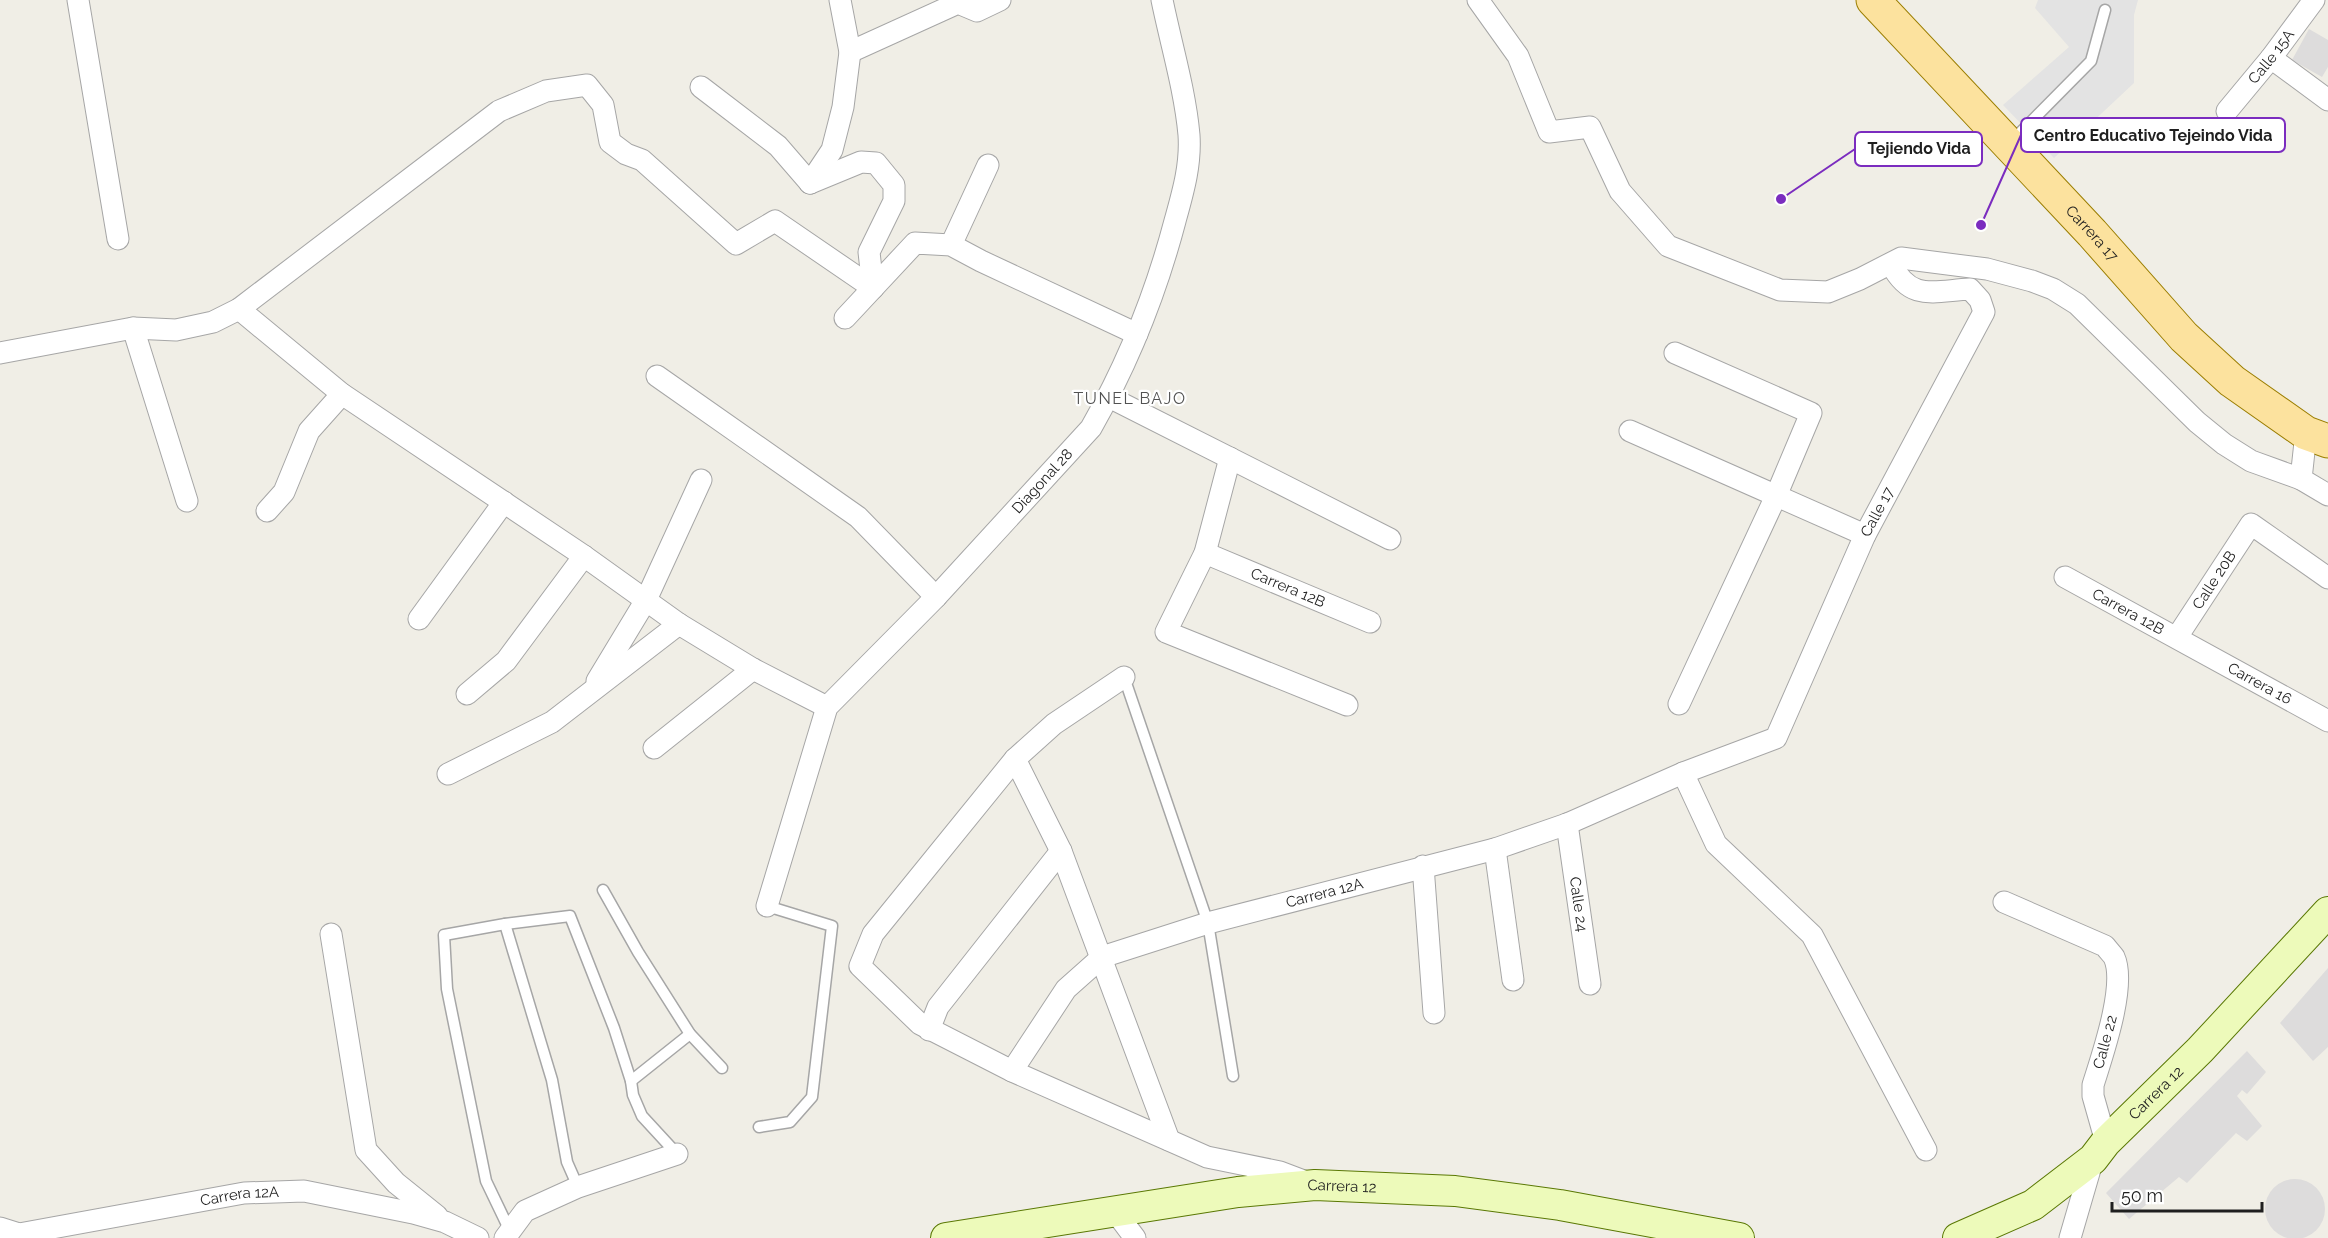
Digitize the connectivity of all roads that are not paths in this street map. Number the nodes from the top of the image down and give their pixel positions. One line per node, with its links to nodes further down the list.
1 (78, 0): 17 (street)
2 (840, 0): 9 (street)
3 (1000, 0): 9 (street)
4 (1162, 0): 24 (street, Diagonal 28)
5 (1478, 0): 19 (street)
6 (1873, 0): 14 (main road, Carrera 17)
7 (2314, 0): 10 (street, Calle 15A)
8 (2105, 10): 14 (lane)
9 (850, 52): 16 (street)
10 (2271, 58): 12 (street); 13 (street, Calle 15A)
11 (701, 87): 16 (street)
12 (2328, 100)
13 (2227, 111)
14 (2008, 145): 31 (main road, Carrera 17)
15 (988, 165): 18 (street)
16 (810, 183): 20 (street)
17 (118, 239)
18 (951, 244): 20 (street); 24 (street)
19 (1892, 264): 33 (street); 40 (street, Calle 17)
20 (873, 288): 21 (street); 22 (street)
21 (239, 309): 23 (street); 28 (street)
22 (845, 318)
23 (133, 328): 25 (street); 37 (street)
24 (1137, 334): 29 (street, Diagonal 28)
25 (0, 352)
26 (1675, 353): 36 (street)
27 (657, 376): 46 (street)
28 (342, 394): 38 (street); 39 (street)
29 (1109, 397): 32 (street); 46 (street, Diagonal 28)
30 (1630, 431): 36 (street)
31 (2317, 437): 33 (street)
32 (1230, 458): 41 (street); 42 (street)
33 (2301, 479): 35 (street)
34 (701, 480): 47 (street)
35 (2328, 495)
36 (1776, 496): 40 (street); 56 (street)
37 (187, 501)
38 (504, 502): 43 (street); 48 (street)
39 (267, 511)
40 (1865, 535): 62 (street, Calle 17)
41 (1390, 539)
42 (1205, 553): 49 (street, Carrera 12B); 57 (street)
43 (584, 556): 47 (street); 54 (street)
44 (2065, 577): 51 (street, Carrera 12B)
45 (2328, 578): 51 (street, Calle 20B)
46 (936, 597): 58 (street, Diagonal 28)
47 (646, 600): 50 (street); 55 (street)
48 (419, 620)
49 (1370, 622)
50 (679, 624): 52 (street); 55 (street)
51 (2183, 642): 59 (street, Carrera 16)
52 (753, 669): 58 (street); 60 (street)
53 (1124, 677): 61 (street); 72 (lane)
54 (467, 694)
55 (589, 694): 63 (street)
56 (1678, 704)
57 (1347, 705)
58 (828, 707): 70 (street, Diagonal 28)
59 (2328, 721)
60 (654, 748)
61 (1015, 759): 66 (street); 79 (street)
62 (1683, 773): 64 (street, Carrera 12A); 87 (street)
63 (448, 774)
64 (1567, 824): 65 (street, Carrera 12A); 77 (street, Calle 24)
65 (1495, 849): 67 (street, Carrera 12A); 76 (street)
66 (1061, 851): 75 (street); 79 (street)
67 (1423, 867): 72 (street, Carrera 12A); 78 (street)
68 (603, 890): 80 (lane)
69 (2004, 902): 88 (street, Calle 22)
70 (767, 906): 85 (lane)
71 (2328, 912): 88 (street, Carrera 12)
72 (1208, 923): 75 (street, Carrera 12A); 83 (lane)
73 (505, 924): 84 (lane); 91 (lane); 95 (lane)
74 (331, 934): 92 (street)
75 (1102, 957): 82 (street, Carrera 12A); 86 (street)
76 (1513, 980)
77 (1590, 984)
78 (1434, 1013)
79 (929, 1030): 82 (street)
80 (690, 1034): 81 (lane); 84 (lane)
81 (722, 1068)
82 (1012, 1071): 86 (street)
83 (1233, 1076)
84 (631, 1081): 89 (lane)
85 (759, 1127)
86 (1169, 1140): 90 (street)
87 (1926, 1150)
88 (2099, 1151): 99 (street, Carrera 12); 100 (street)
89 (677, 1154): 91 (street)
90 (1315, 1185): 93 (street, Carrera 12); 98 (street, Carrera 12)
91 (578, 1187): 95 (street)
92 (445, 1222): 94 (street, Carrera 12A); 96 (street, Carrera 12A)
93 (1124, 1227): 97 (street, Carrera 12)
94 (0, 1228)
95 (508, 1234)
96 (478, 1238)
97 (946, 1238)
98 (1739, 1238)
99 (1958, 1238)
100 (2070, 1238)

